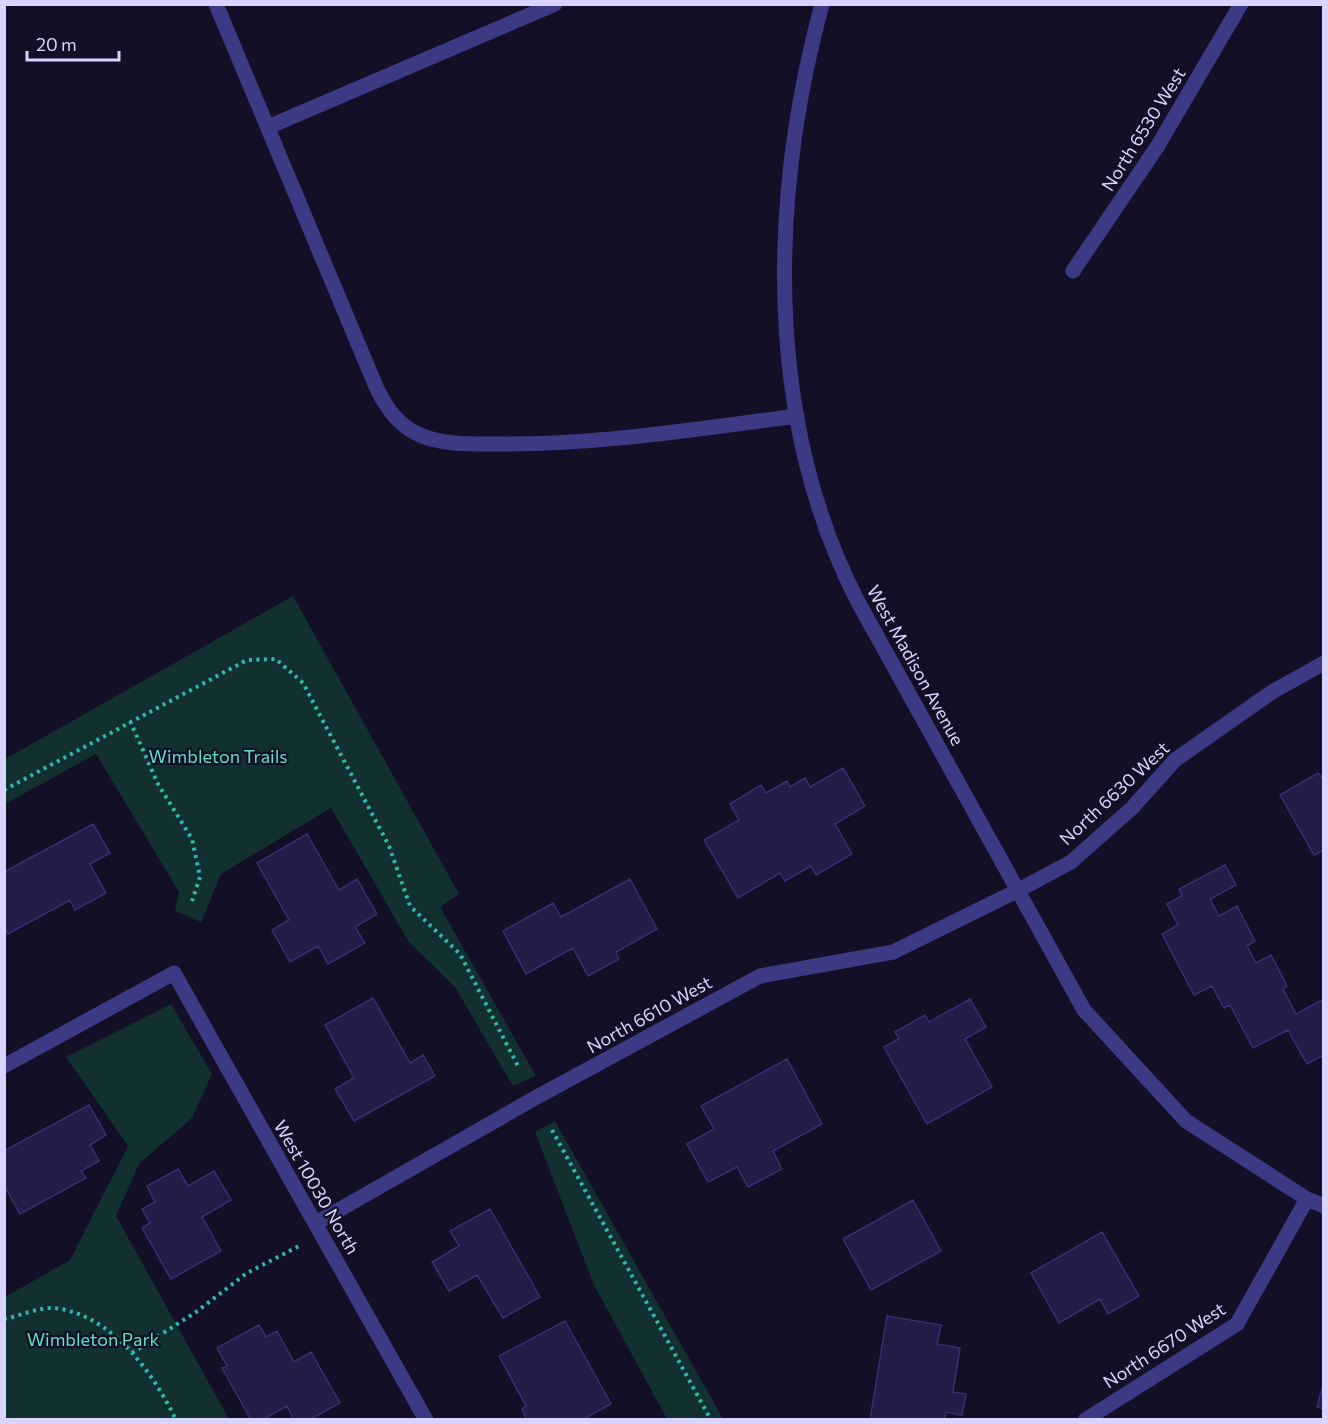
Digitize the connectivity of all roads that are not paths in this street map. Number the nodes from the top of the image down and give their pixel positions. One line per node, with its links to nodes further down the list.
1 (216, 4): 5 (street)
2 (555, 4): 5 (street)
3 (822, 4): 7 (street, West Madison Avenue)
4 (1241, 4): 6 (street, North 6530 West)
5 (268, 127): 7 (street)
6 (1073, 271)
7 (797, 416): 9 (street, West Madison Avenue)
8 (1323, 663): 9 (street, North 6630 West)
9 (1020, 890): 11 (street, West Madison Avenue); 13 (street, North 6610 West)
10 (4, 1066): 13 (street, West 10030 North)
11 (1307, 1199): 12 (street, West Madison Avenue); 15 (street, North 6670 West)
12 (1323, 1206)
13 (316, 1223): 14 (street, West 10030 North)
14 (426, 1419)
15 (1085, 1419)

